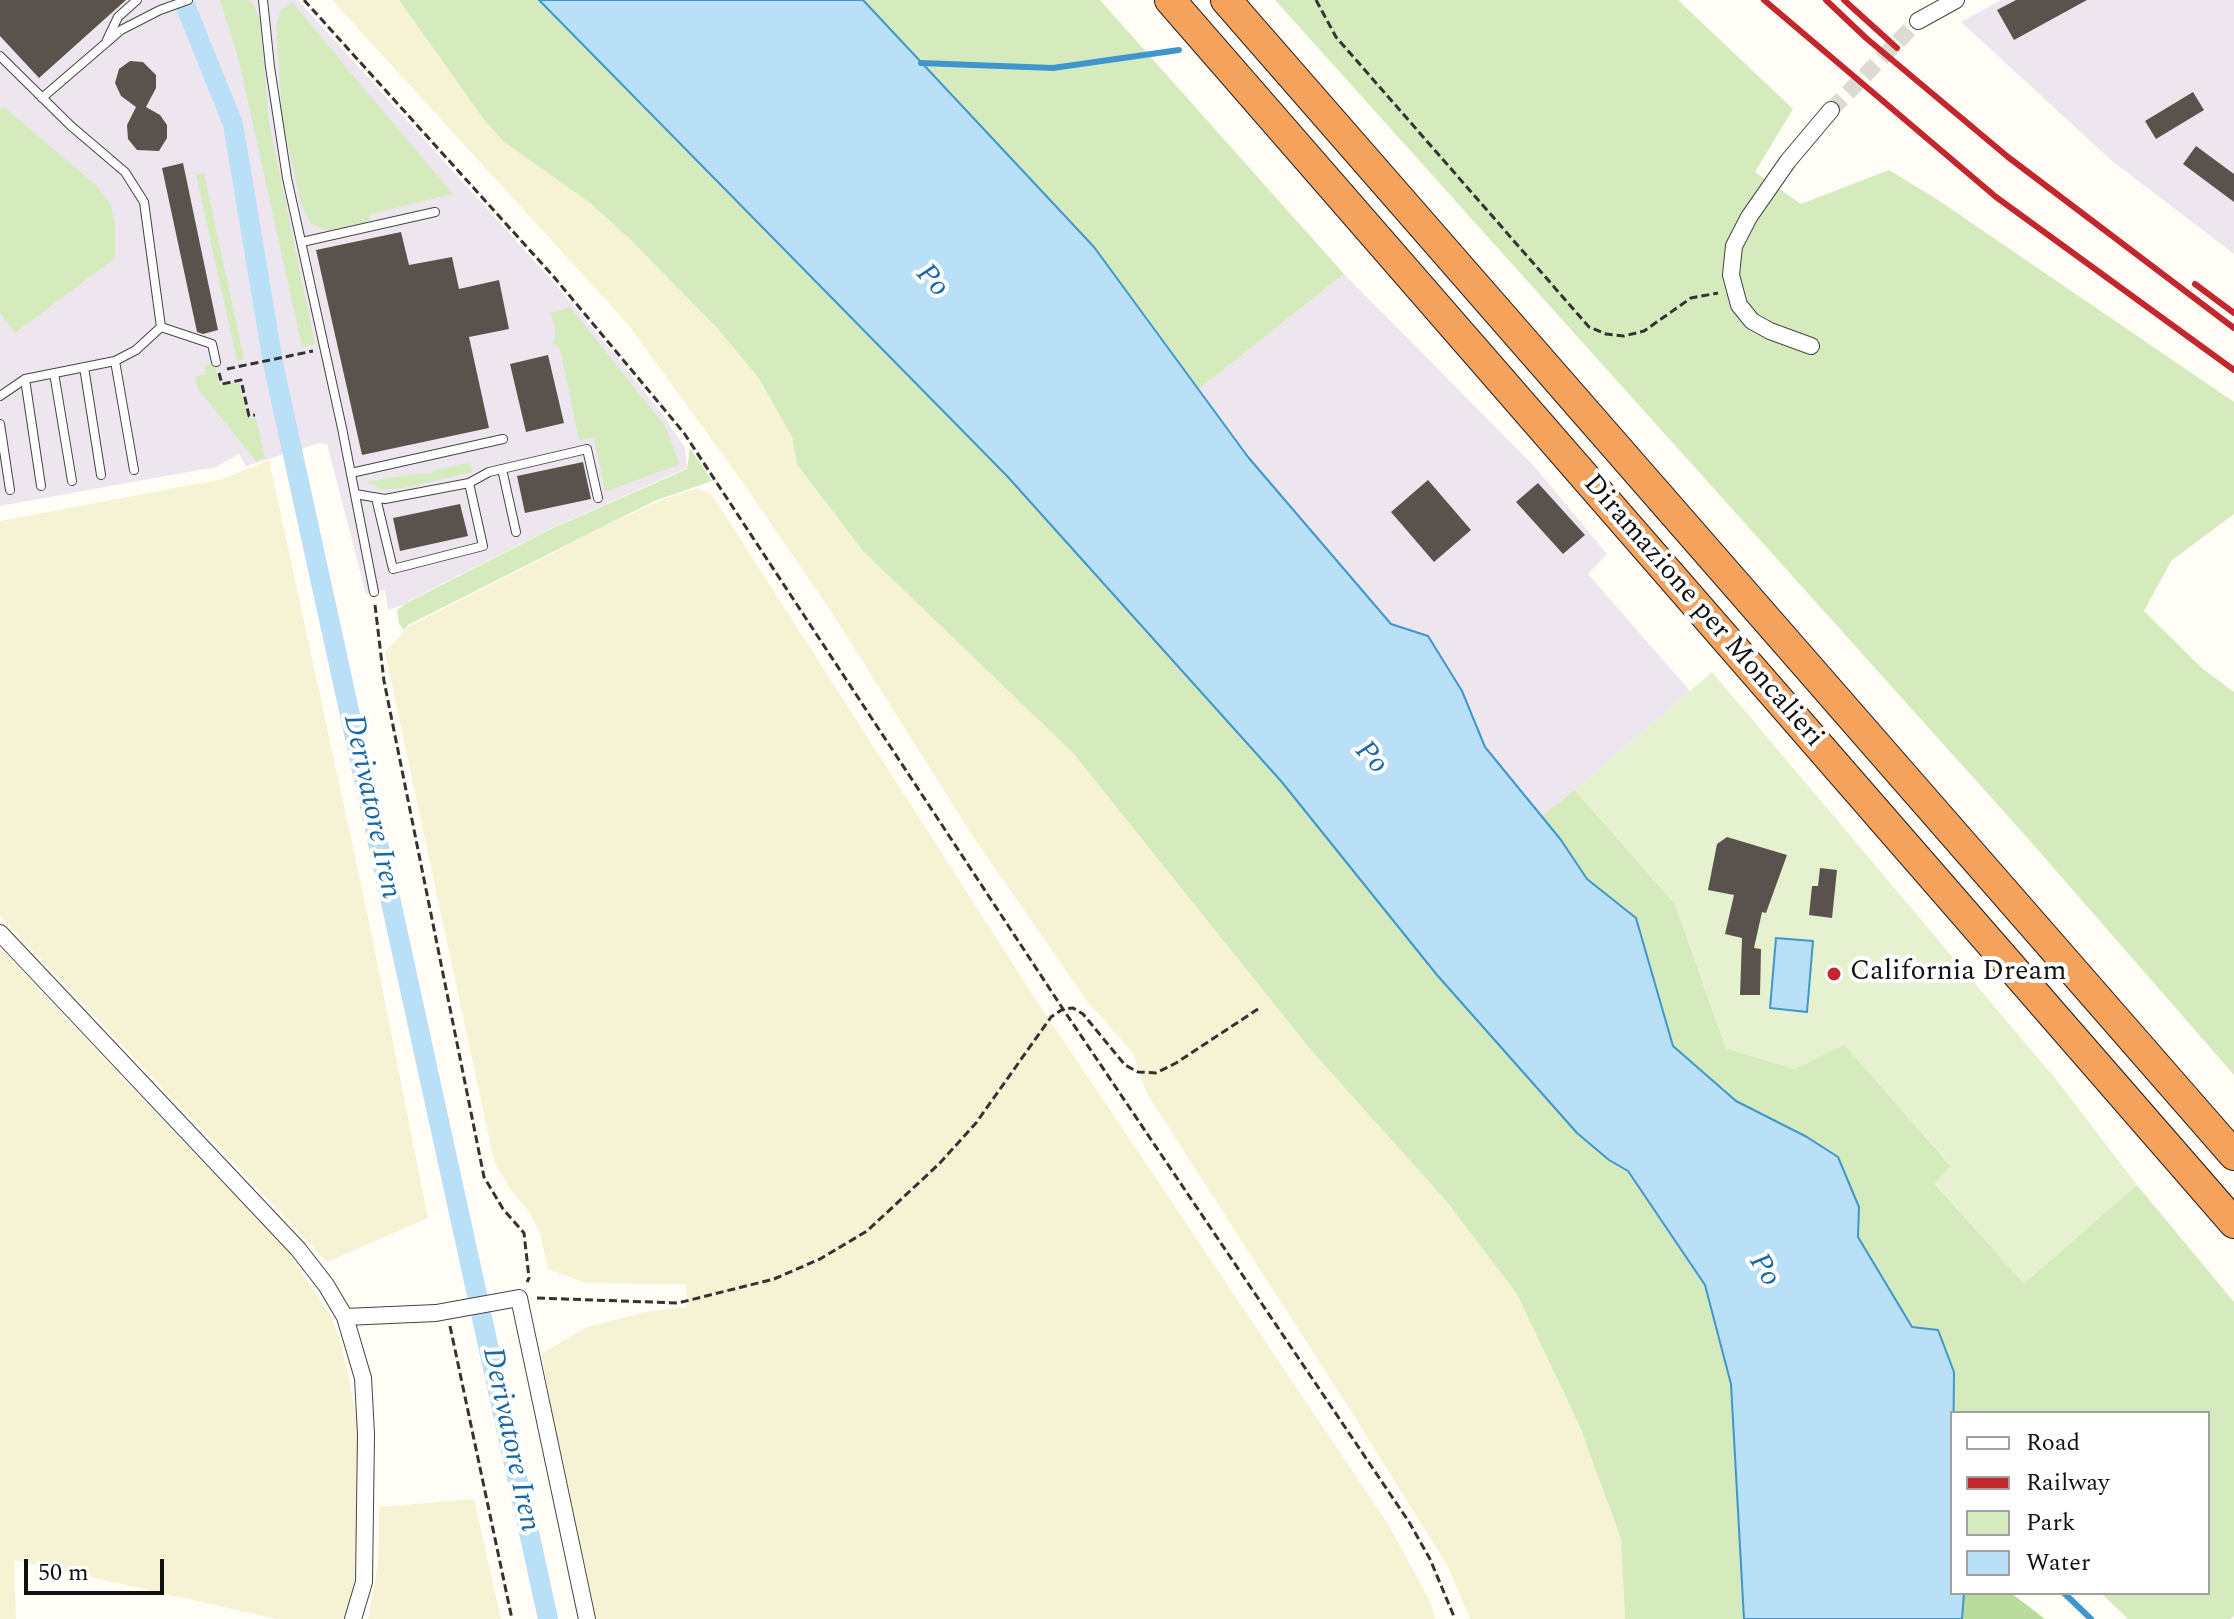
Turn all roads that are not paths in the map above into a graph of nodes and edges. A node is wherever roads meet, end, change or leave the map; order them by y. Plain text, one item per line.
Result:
1 (137, 0) edge
2 (188, 0) edge
3 (263, 0) edge
4 (1170, 0) edge
5 (1226, 0) edge
6 (1956, 0) edge
7 (1918, 21) tunnel mouth
8 (105, 44) junction
9 (0, 56) edge
10 (42, 98) junction
11 (1831, 110) tunnel mouth
12 (435, 212) dead end
13 (302, 242) junction
14 (161, 327) junction
15 (1811, 346) dead end
16 (115, 361) junction
17 (216, 362) road end
18 (84, 367) junction
19 (54, 373) junction
20 (25, 379) junction
21 (0, 396) edge
22 (0, 424) edge
23 (503, 439) dead end
24 (502, 469) junction
25 (134, 470) dead end
26 (351, 473) junction
27 (101, 475) dead end
28 (72, 481) dead end
29 (469, 483) junction
30 (41, 486) dead end
31 (10, 490) dead end
32 (355, 494) junction
33 (376, 498) junction
34 (598, 498) dead end
35 (516, 532) dead end
36 (374, 592) road end
37 (0, 933) edge
38 (2234, 1155) edge
39 (2234, 1223) edge
40 (345, 1317) junction
41 (353, 1619) edge
42 (587, 1619) edge

1 - 8 lane
2 - 8 lane
3 - 13 lane
4 - 39 highway, Diramazione per Moncalieri
5 - 38 highway, Diramazione per Moncalieri
6 - 7 street
8 - 10 lane
9 - 10 lane
10 - 14 lane
11 - 15 street
12 - 13 lane
13 - 26 lane
14 - 16 lane
14 - 17 lane
16 - 18 lane
16 - 25 lane
18 - 19 lane
18 - 27 lane
19 - 20 lane
19 - 28 lane
20 - 21 lane
20 - 30 lane
22 - 31 lane
23 - 26 lane
24 - 29 lane
24 - 34 lane
24 - 35 lane
26 - 32 lane
29 - 33 lane
29 - 33 lane
32 - 33 lane
32 - 36 lane
37 - 40 street
40 - 41 street
40 - 42 street

